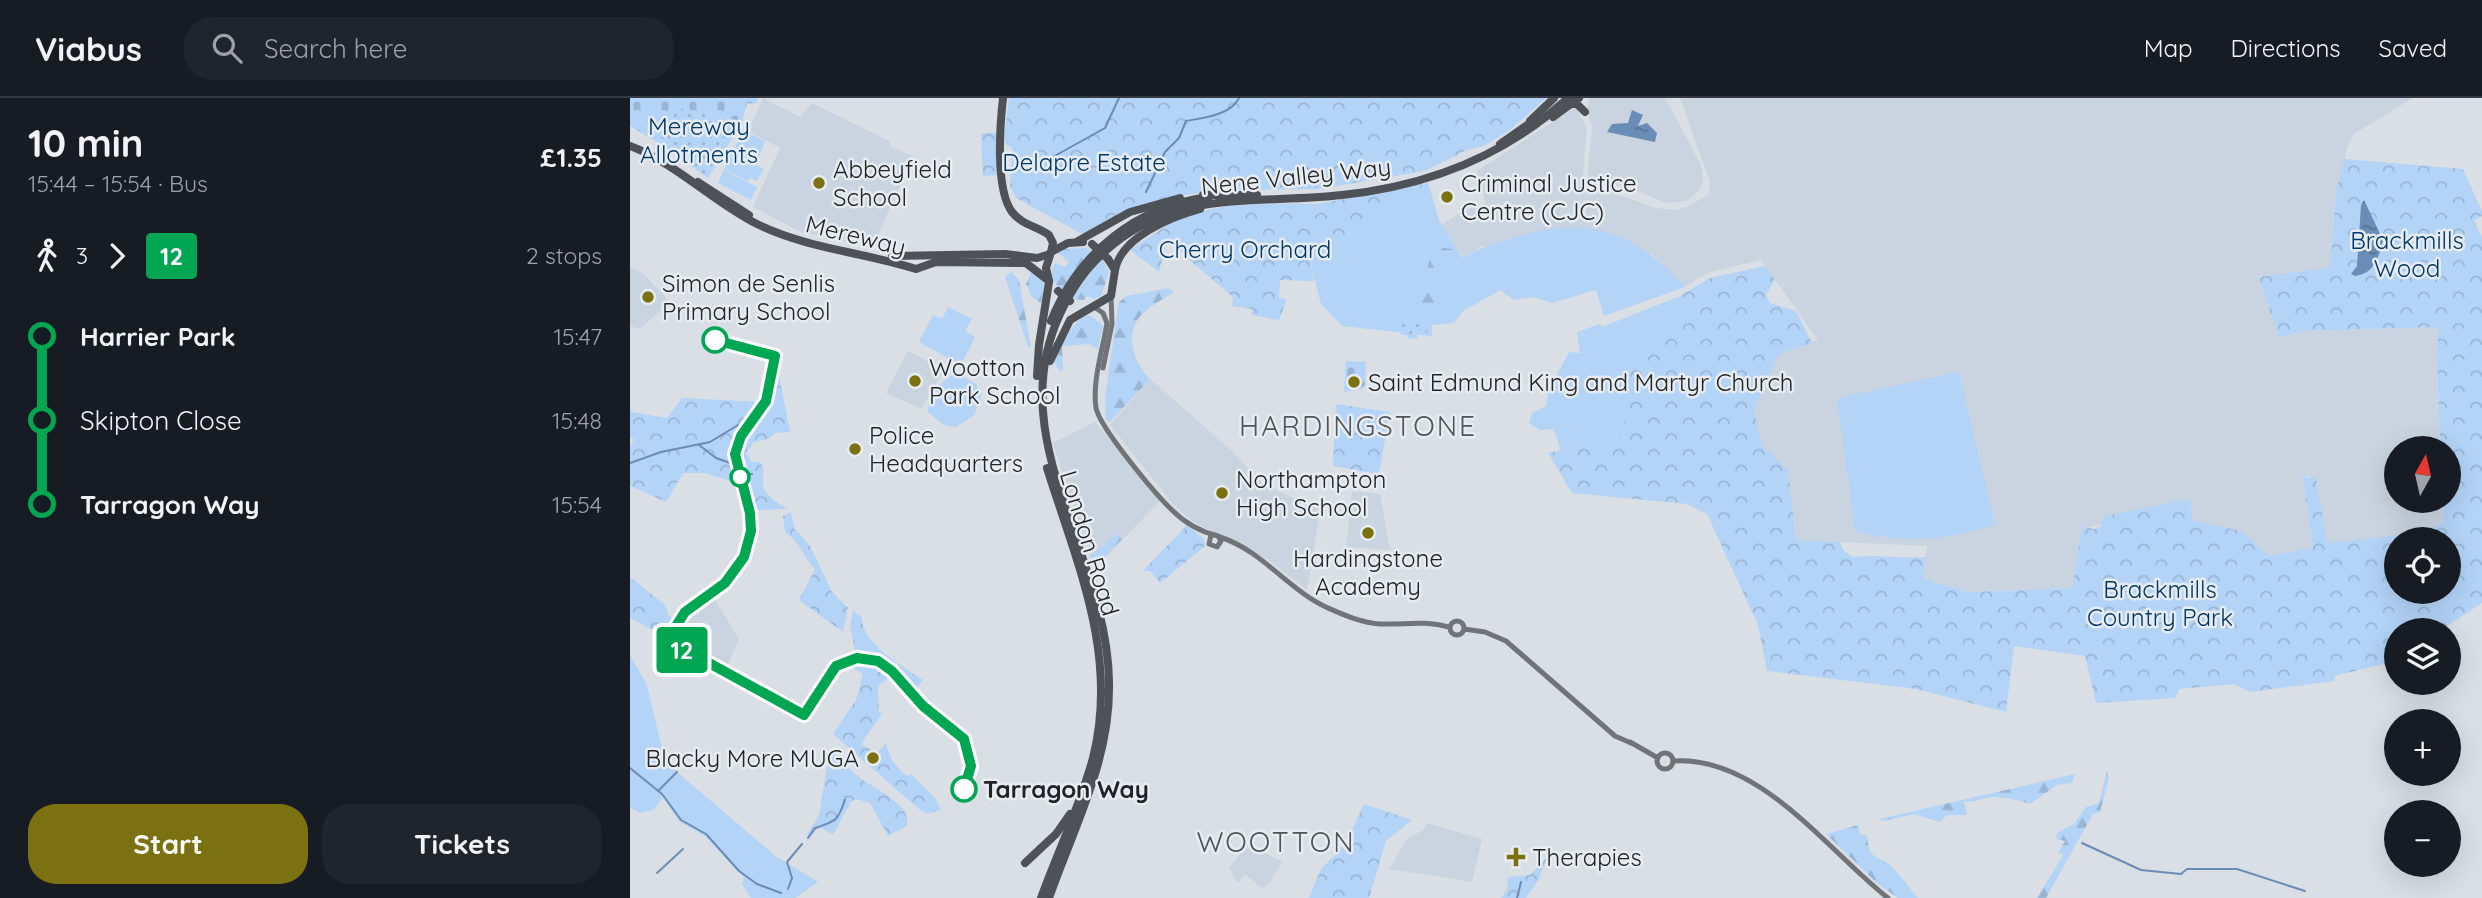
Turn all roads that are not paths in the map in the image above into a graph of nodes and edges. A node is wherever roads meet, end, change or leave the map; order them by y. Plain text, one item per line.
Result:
1 (1003, 98) edge
2 (1554, 98) edge
3 (1561, 98) edge
4 (1579, 98) edge
5 (1587, 98) edge
6 (1569, 101) edge
7 (1524, 131) junction
8 (630, 144) edge
9 (1264, 195) junction
10 (1240, 200) junction
11 (1024, 222) junction
12 (1133, 226) junction
13 (1073, 242) junction
14 (1051, 253) junction
15 (1115, 270) junction
16 (1049, 281) junction
17 (1111, 296) junction
18 (1092, 308) junction
19 (1037, 379) junction
20 (1096, 393) junction
21 (1058, 484) junction
22 (1210, 538) junction
23 (1220, 541) junction
24 (1449, 627) junction
25 (1464, 629) junction
26 (1658, 758) junction
27 (1673, 761) junction
28 (1085, 782) junction
29 (1025, 863) dead end
30 (1041, 898) edge
31 (1050, 898) edge
32 (1888, 898) edge

1 - 11 highway
2 - 7 highway
3 - 7 highway, Nene Valley Way
4 - 6 highway
5 - 6 highway
6 - 7 highway
7 - 9 highway, Nene Valley Way
7 - 10 highway, Nene Valley Way
8 - 14 highway, Mereway
8 - 16 highway, Mereway
9 - 12 highway, Nene Valley Way
9 - 13 highway
10 - 12 highway, Nene Valley Way
10 - 15 highway
11 - 13 highway
11 - 14 highway
12 - 19 highway, London Road
12 - 21 highway, London Road
13 - 14 highway
13 - 15 highway, bridge
14 - 16 highway
15 - 17 highway
16 - 18 highway, bridge
16 - 19 highway
17 - 18 highway
17 - 20 main road
18 - 20 main road
18 - 21 highway
19 - 28 highway, London Road
20 - 22 main road
21 - 31 highway, London Road
22 - 23 main road
22 - 23 main road
23 - 24 main road
24 - 25 main road
24 - 25 main road
25 - 26 main road
26 - 27 main road
26 - 27 main road
27 - 32 main road
28 - 29 highway
28 - 30 highway, London Road

